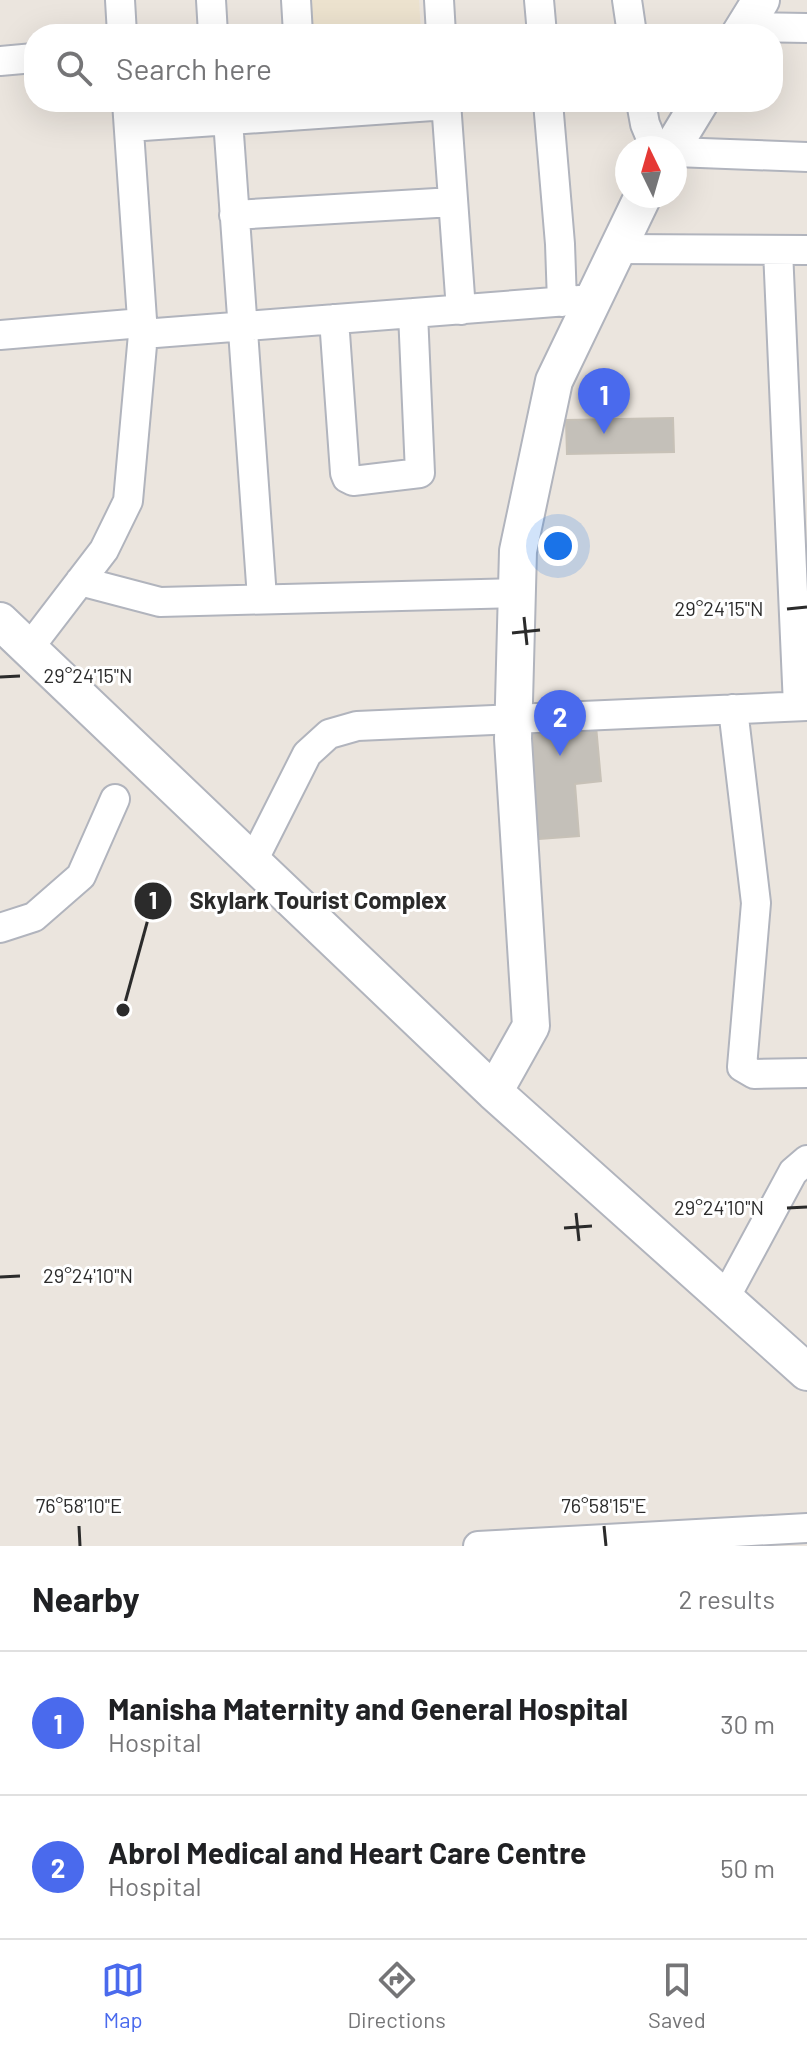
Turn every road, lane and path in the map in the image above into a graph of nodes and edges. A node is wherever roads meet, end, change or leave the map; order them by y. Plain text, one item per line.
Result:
1 (120, 0) edge
2 (211, 0) edge
3 (296, 0) edge
4 (439, 0) edge
5 (539, 0) edge
6 (627, 0) edge
7 (748, 20) edge
8 (121, 24) edge
9 (212, 24) edge
10 (297, 24) edge
11 (440, 24) edge
12 (541, 24) edge
13 (631, 24) edge
14 (778, 24) edge
15 (783, 25) edge
16 (807, 28) edge
17 (24, 59) edge
18 (0, 61) edge
19 (257, 112) edge
20 (447, 112) edge
21 (549, 112) edge
22 (643, 112) edge
23 (695, 112) edge
24 (128, 115) edge
25 (222, 115) edge
26 (650, 136) edge
27 (682, 136) edge
28 (687, 151) edge
29 (807, 157) edge
30 (453, 202) junction
31 (637, 208) edge
32 (234, 215) junction
33 (617, 249) junction
34 (778, 250) junction
35 (807, 250) edge
36 (577, 301) junction
37 (461, 310) junction
38 (413, 313) junction
39 (334, 319) junction
40 (241, 326) junction
41 (142, 328) junction
42 (0, 335) edge
43 (798, 475) edge
44 (80, 581) junction
45 (517, 593) junction
46 (262, 598) junction
47 (0, 621) edge
48 (29, 648) junction
49 (803, 706) edge
50 (733, 709) junction
51 (513, 720) junction
52 (115, 799) dead end
53 (253, 861) junction
54 (0, 928) edge
55 (807, 1073) edge
56 (494, 1092) junction
57 (807, 1160) edge
58 (725, 1298) junction
59 (807, 1372) edge
60 (807, 1528) edge
61 (478, 1546) edge

1 - 8 street
2 - 9 street
3 - 10 street
4 - 11 street
5 - 12 street
6 - 13 street
7 - 14 street
15 - 16 street
17 - 18 street
19 - 25 street
20 - 30 street
21 - 36 street
22 - 26 street
23 - 27 street
24 - 25 street
24 - 41 street
25 - 32 street
28 - 29 street
30 - 32 street
30 - 37 street
31 - 33 street
32 - 40 street
33 - 34 street
33 - 36 street
34 - 35 street
34 - 43 street
36 - 37 street
36 - 45 street
37 - 38 street
38 - 39 street
38 - 39 street
39 - 40 street
40 - 41 street
40 - 46 street
41 - 42 street
41 - 44 street
43 - 49 street
44 - 46 street
44 - 48 street
45 - 46 street
45 - 51 street
47 - 48 street
48 - 53 street
49 - 50 street
50 - 51 street
50 - 55 street
51 - 53 street
51 - 56 street
52 - 54 street
53 - 56 street
56 - 58 street
57 - 58 street
58 - 59 street
60 - 61 street

